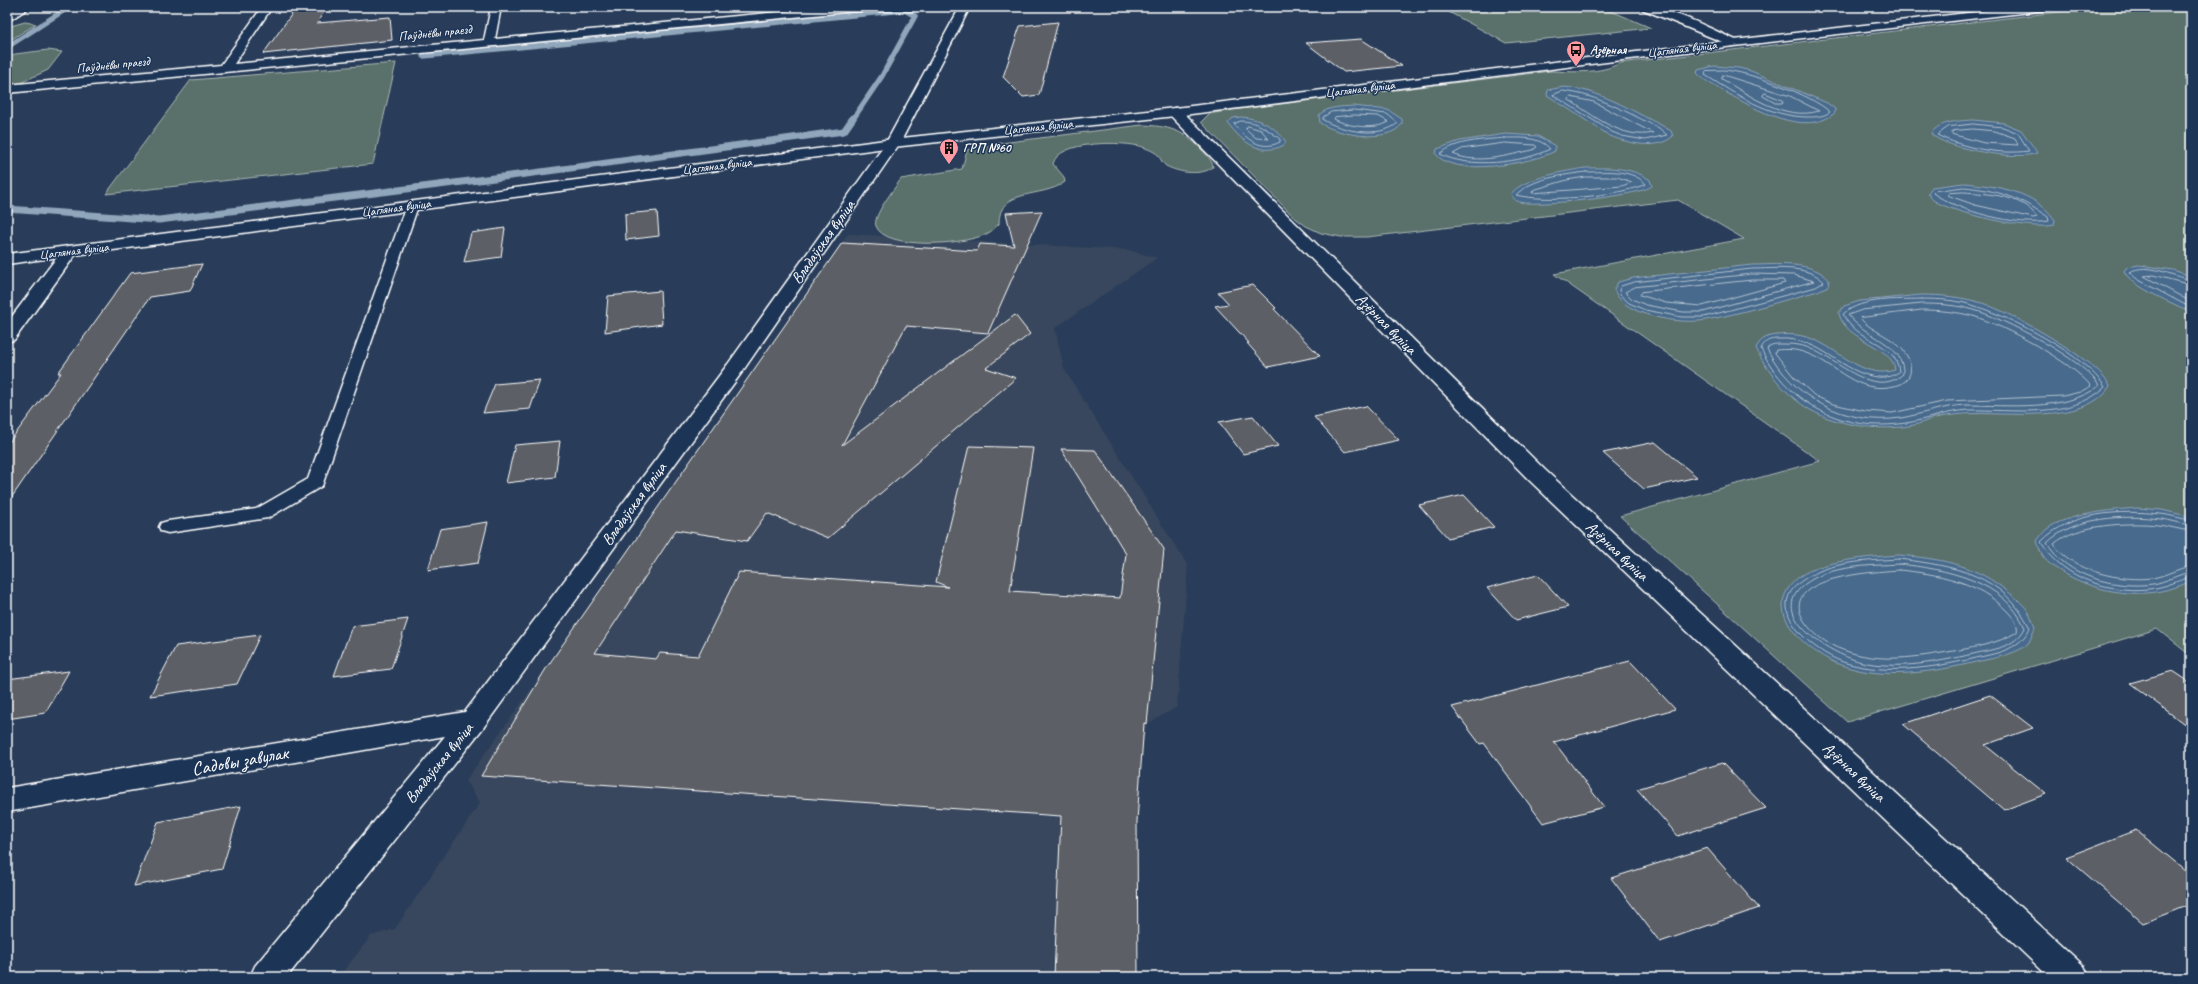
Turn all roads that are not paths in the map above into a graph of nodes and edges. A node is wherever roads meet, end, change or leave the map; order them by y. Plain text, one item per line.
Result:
1 (25, 7) edge
2 (267, 7) edge
3 (496, 7) edge
4 (866, 7) edge
5 (965, 7) edge
6 (1642, 7) edge
7 (2047, 7) edge
8 (7, 18) edge
9 (489, 42) junction
10 (1734, 43) junction
11 (225, 68) junction
12 (7, 89) edge
13 (1175, 112) junction
14 (893, 143) junction
15 (412, 206) junction
16 (70, 251) junction
17 (7, 259) edge
18 (7, 336) edge
19 (168, 527) dead end
20 (473, 722) junction
21 (7, 800) edge
22 (267, 977) edge
23 (2072, 977) edge

1 - 8 street
2 - 11 street
3 - 9 street
4 - 9 street, Паўднёвы праезд
5 - 14 street, Владаўская вуліца
6 - 10 street
7 - 10 street, Цагляная вуліца
9 - 11 street, Паўднёвы праезд
10 - 13 street, Цагляная вуліца
11 - 12 street, Паўднёвы праезд
13 - 14 street, Цагляная вуліца
13 - 23 street, Азёрная вуліца
14 - 15 street, Цагляная вуліца
14 - 20 street, Владаўская вуліца
15 - 16 street, Цагляная вуліца
15 - 19 lane
16 - 17 street, Цагляная вуліца
16 - 18 street
20 - 21 street, Садовы завулак
20 - 22 street, Владаўская вуліца

